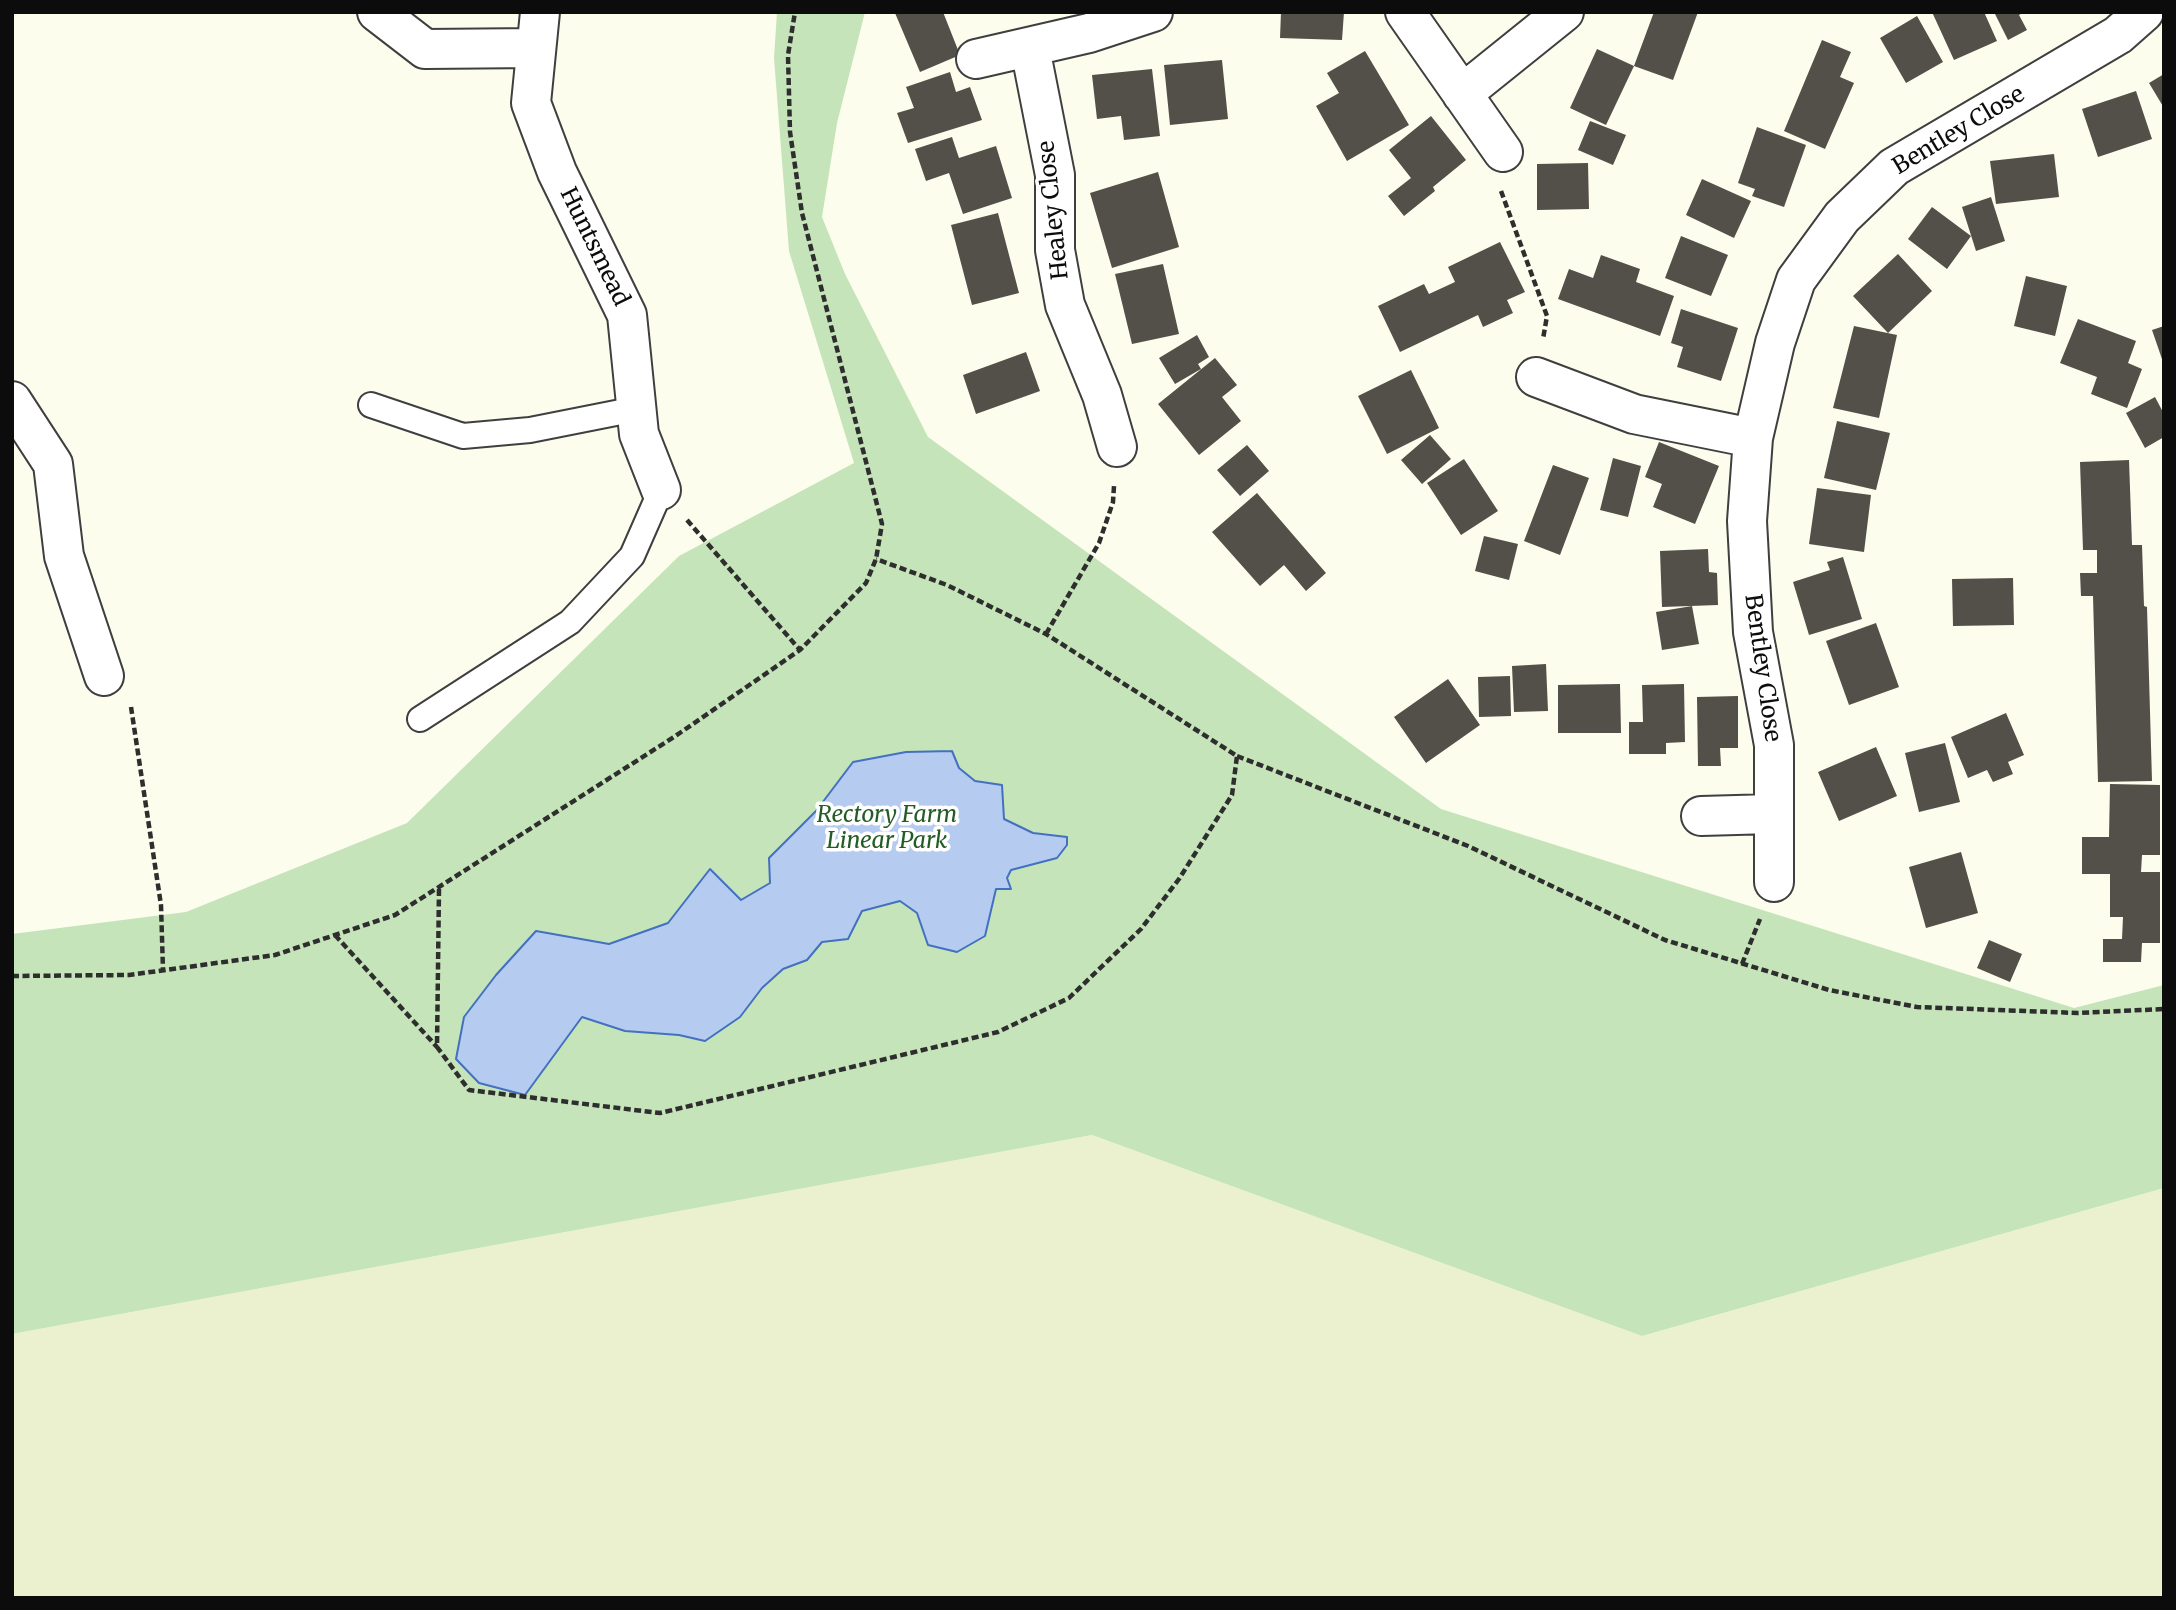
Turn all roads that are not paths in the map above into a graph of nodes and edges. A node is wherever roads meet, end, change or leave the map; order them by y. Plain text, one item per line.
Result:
1 (377, 12) edge
2 (1153, 12) edge
3 (1405, 12) edge
4 (1564, 12) edge
5 (2144, 12) edge
6 (1086, 23) edge
7 (538, 30) edge
8 (1030, 48) junction
9 (976, 59) dead end
10 (1462, 94) junction
11 (1503, 152) road end
12 (1536, 377) road end
13 (12, 401) edge
14 (371, 405) dead end
15 (636, 409) junction
16 (1753, 438) junction
17 (1117, 447) road end
18 (661, 490) joint
19 (104, 676) road end
20 (419, 719) dead end
21 (1772, 814) junction
22 (1701, 816) dead end
23 (1774, 882) dead end

1 - 7 street, Huntsmead
2 - 6 street
3 - 10 street
4 - 10 street
5 - 16 street, Bentley Close
6 - 8 street
7 - 15 street, Huntsmead
8 - 9 street
8 - 17 street, Healey Close
10 - 11 street
12 - 16 street
13 - 19 street
14 - 15 lane
15 - 18 street, Huntsmead
16 - 21 street, Bentley Close
18 - 20 lane
21 - 22 street
21 - 23 street, Bentley Close

